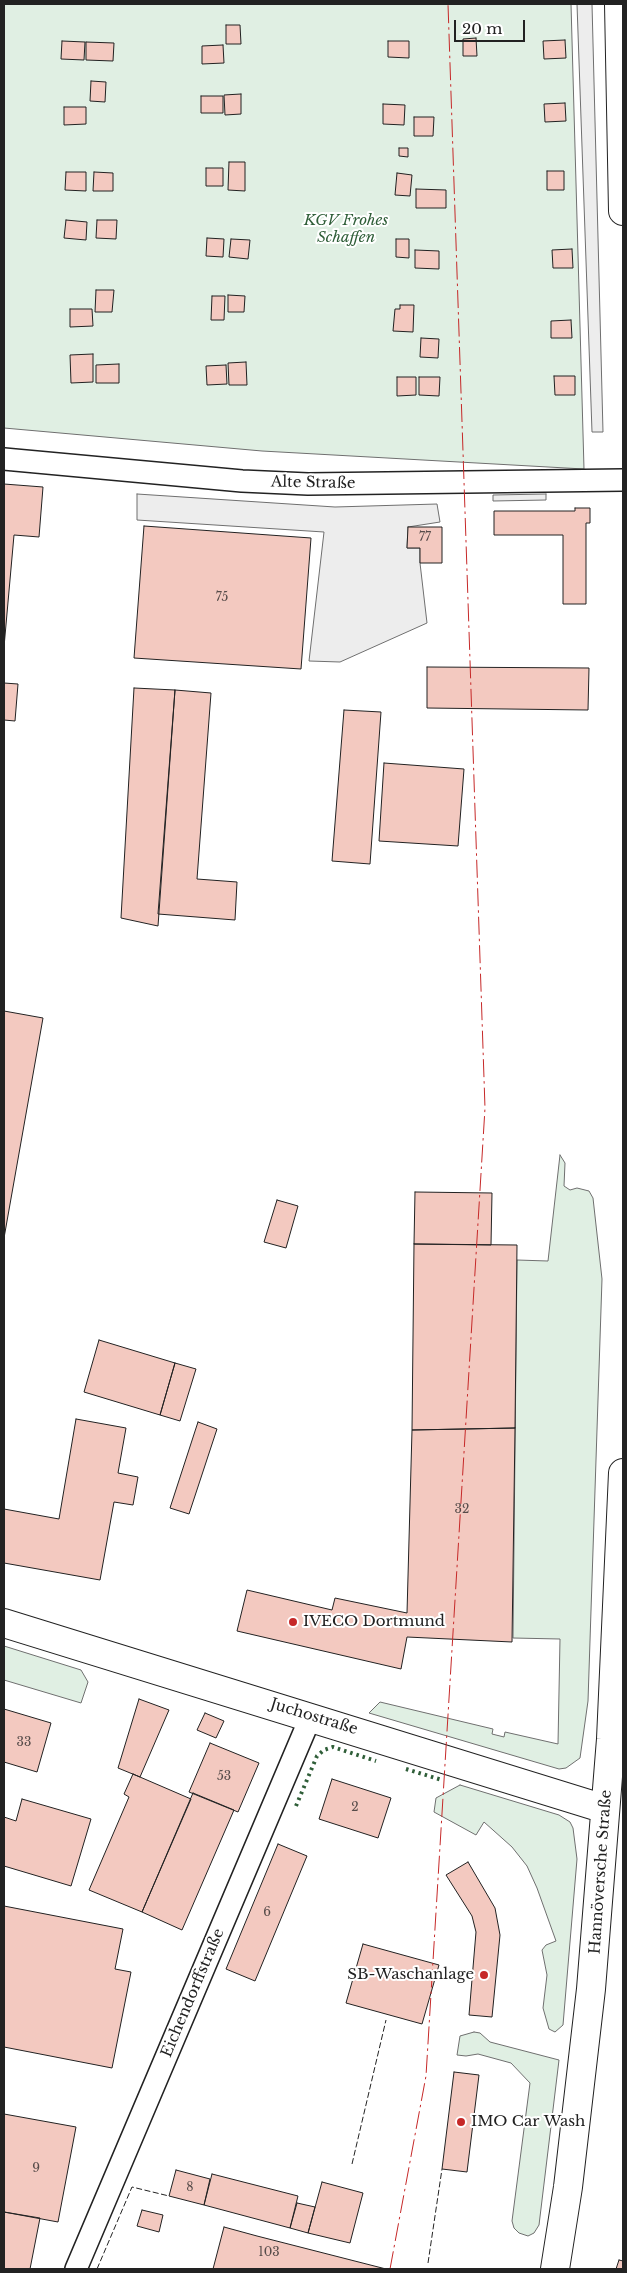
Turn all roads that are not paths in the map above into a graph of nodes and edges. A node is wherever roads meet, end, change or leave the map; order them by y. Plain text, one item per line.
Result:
1 (619, 4) edge
2 (623, 211) edge
3 (4, 459) edge
4 (623, 480) edge
5 (623, 1473) edge
6 (4, 1623) edge
7 (311, 1716) junction
8 (614, 1811) edge
9 (76, 2269) edge
10 (555, 2269) edge

1 - 2 main road
3 - 4 street, Alte Straße
5 - 8 main road, Hannöversche Straße
6 - 7 main road, Juchostraße
7 - 8 main road, Juchostraße
7 - 9 street, Eichendorffstraße
8 - 10 main road, Hannöversche Straße

